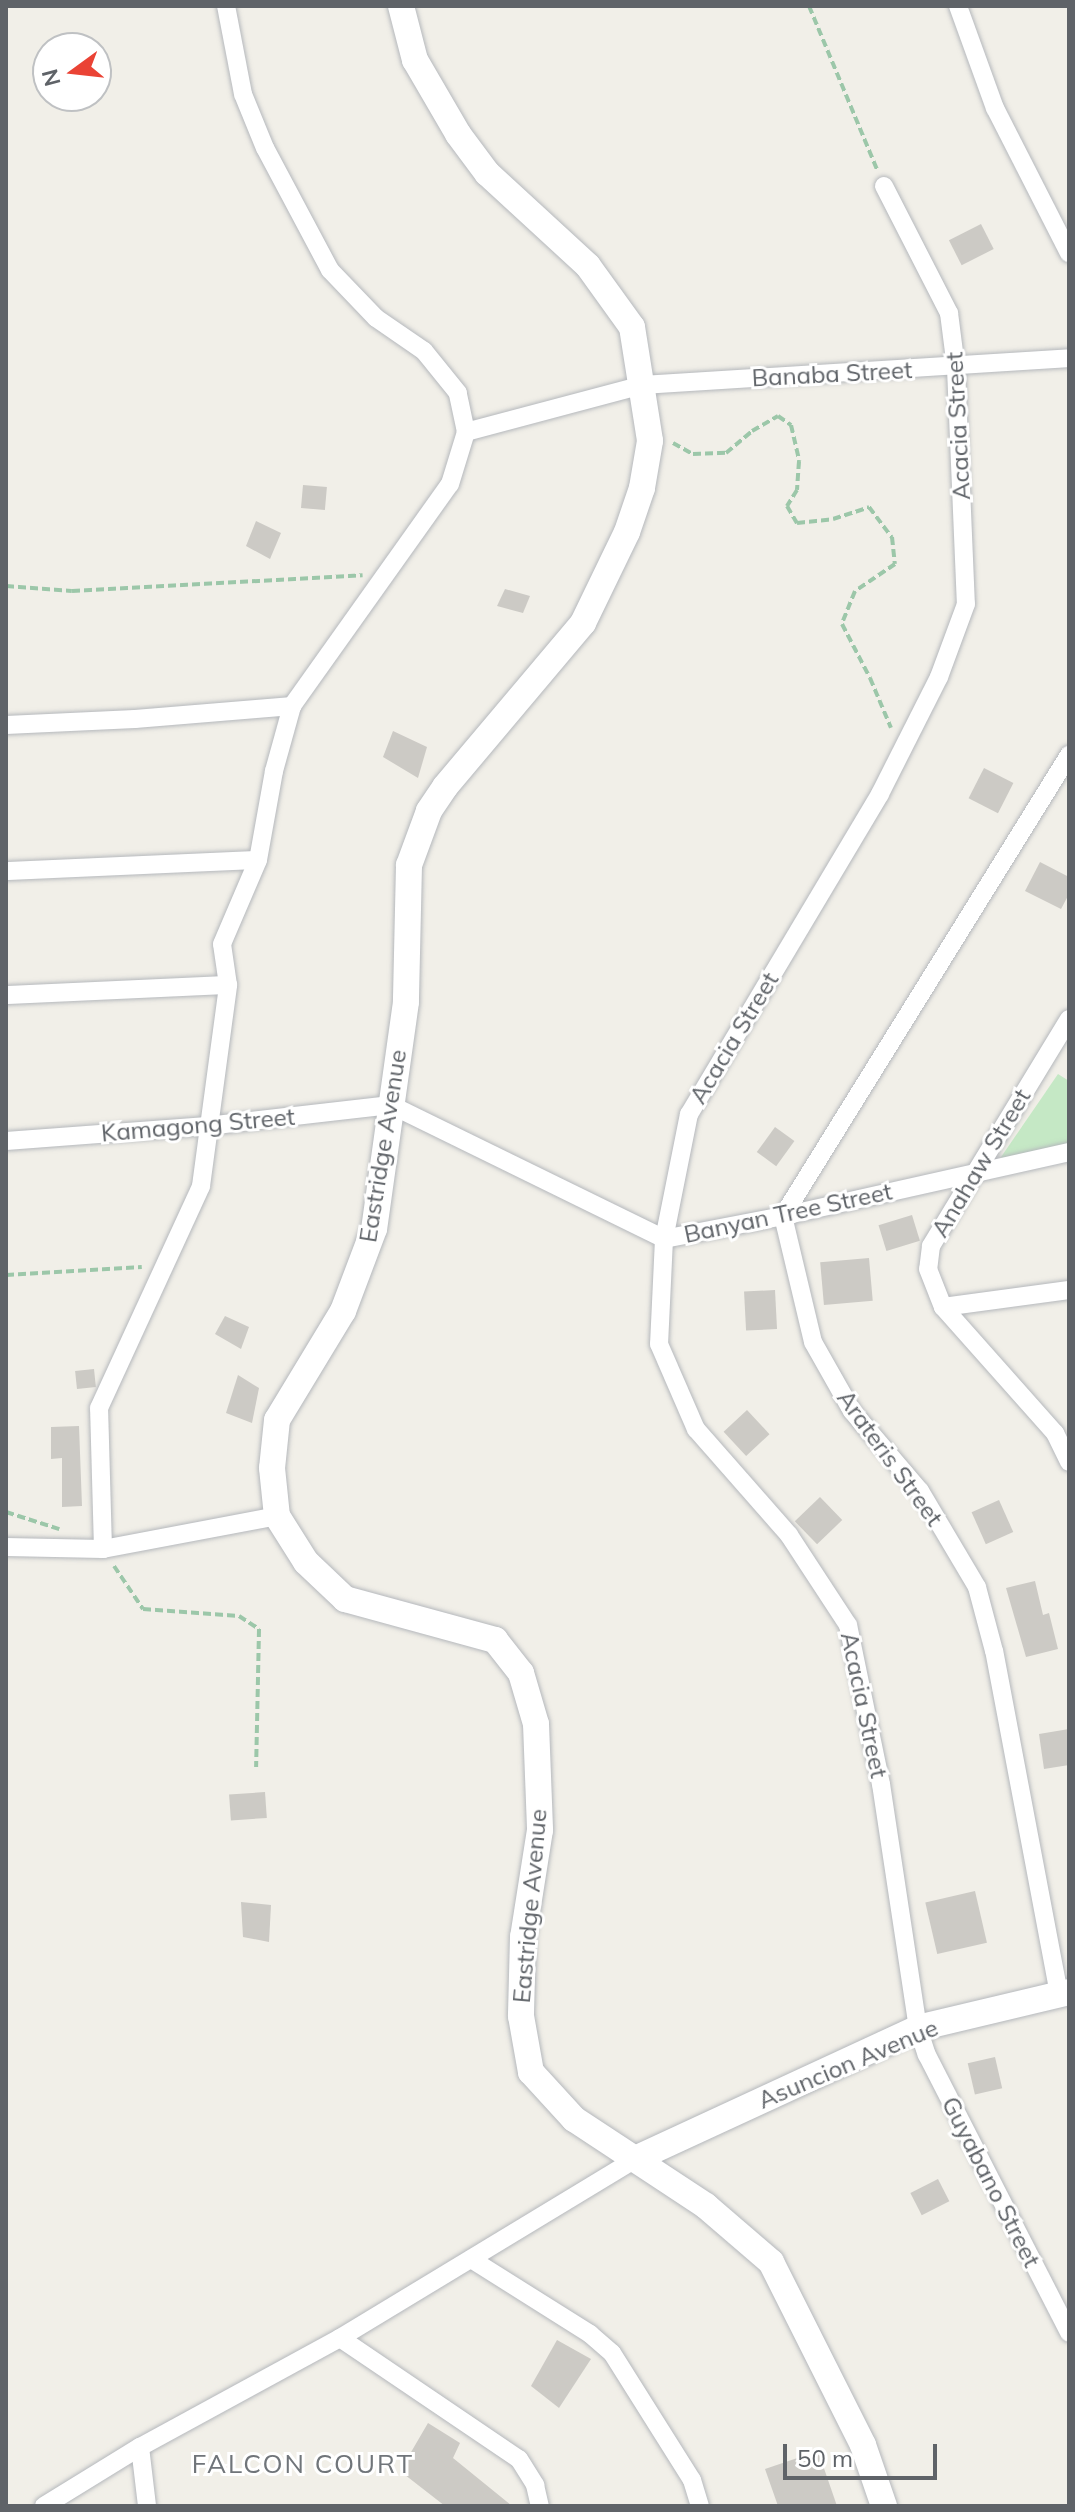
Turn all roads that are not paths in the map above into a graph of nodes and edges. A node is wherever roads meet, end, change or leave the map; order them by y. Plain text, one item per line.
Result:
1 (226, 6) edge
2 (401, 6) edge
3 (958, 6) edge
4 (884, 186) road end
5 (1069, 253) edge
6 (1069, 358) edge
7 (956, 368) junction
8 (643, 385) junction
9 (466, 432) junction
10 (292, 706) junction
11 (6, 725) edge
12 (1069, 755) edge
13 (258, 860) junction
14 (6, 871) edge
15 (228, 985) junction
16 (6, 995) edge
17 (1069, 1019) edge
18 (391, 1105) junction
19 (207, 1126) junction
20 (6, 1141) edge
21 (1069, 1152) edge
22 (974, 1172) junction
23 (783, 1216) junction
24 (664, 1239) junction
25 (1069, 1290) edge
26 (943, 1307) junction
27 (1062, 1432) edge
28 (1069, 1462) edge
29 (277, 1516) junction
30 (6, 1547) edge
31 (103, 1549) junction
32 (1064, 1993) edge
33 (918, 2028) junction
34 (635, 2159) junction
35 (471, 2259) junction
36 (1069, 2333) edge
37 (340, 2338) junction
38 (140, 2447) junction
39 (44, 2506) edge
40 (147, 2506) edge
41 (540, 2506) edge
42 (700, 2506) edge
43 (884, 2506) edge

1 - 9 street
2 - 8 street, Eastridge Avenue
3 - 5 street
4 - 7 street, Acacia Street
6 - 7 street, Banaba Street
7 - 8 street, Banaba Street
7 - 24 street, Acacia Street
8 - 9 street, Banaba Street
8 - 18 street, Eastridge Avenue
9 - 10 street
10 - 11 street
10 - 13 street
12 - 23 street
13 - 14 street
13 - 15 street
15 - 16 street
15 - 19 street
17 - 22 street, Anahaw Street
18 - 19 street, Kamagong Street
18 - 24 street, Banyan Tree Street
18 - 29 street, Eastridge Avenue
19 - 20 street, Kamagong Street
19 - 31 street
21 - 22 street, Banyan Tree Street
22 - 23 street, Banyan Tree Street
22 - 26 street, Anahaw Street
23 - 24 street, Banyan Tree Street
23 - 32 street, Arateris Street
24 - 33 street, Acacia Street
25 - 26 street
26 - 27 street, Anahaw Street
27 - 28 street, Anahaw Street
29 - 31 street
29 - 34 street, Eastridge Avenue
30 - 31 street
32 - 33 street, Asuncion Avenue
33 - 34 street, Asuncion Avenue
33 - 36 street, Guyabano Street
34 - 35 street
34 - 43 street, Eastridge Avenue
35 - 37 street
35 - 42 street
37 - 38 street
37 - 41 street
38 - 39 street
38 - 40 street

